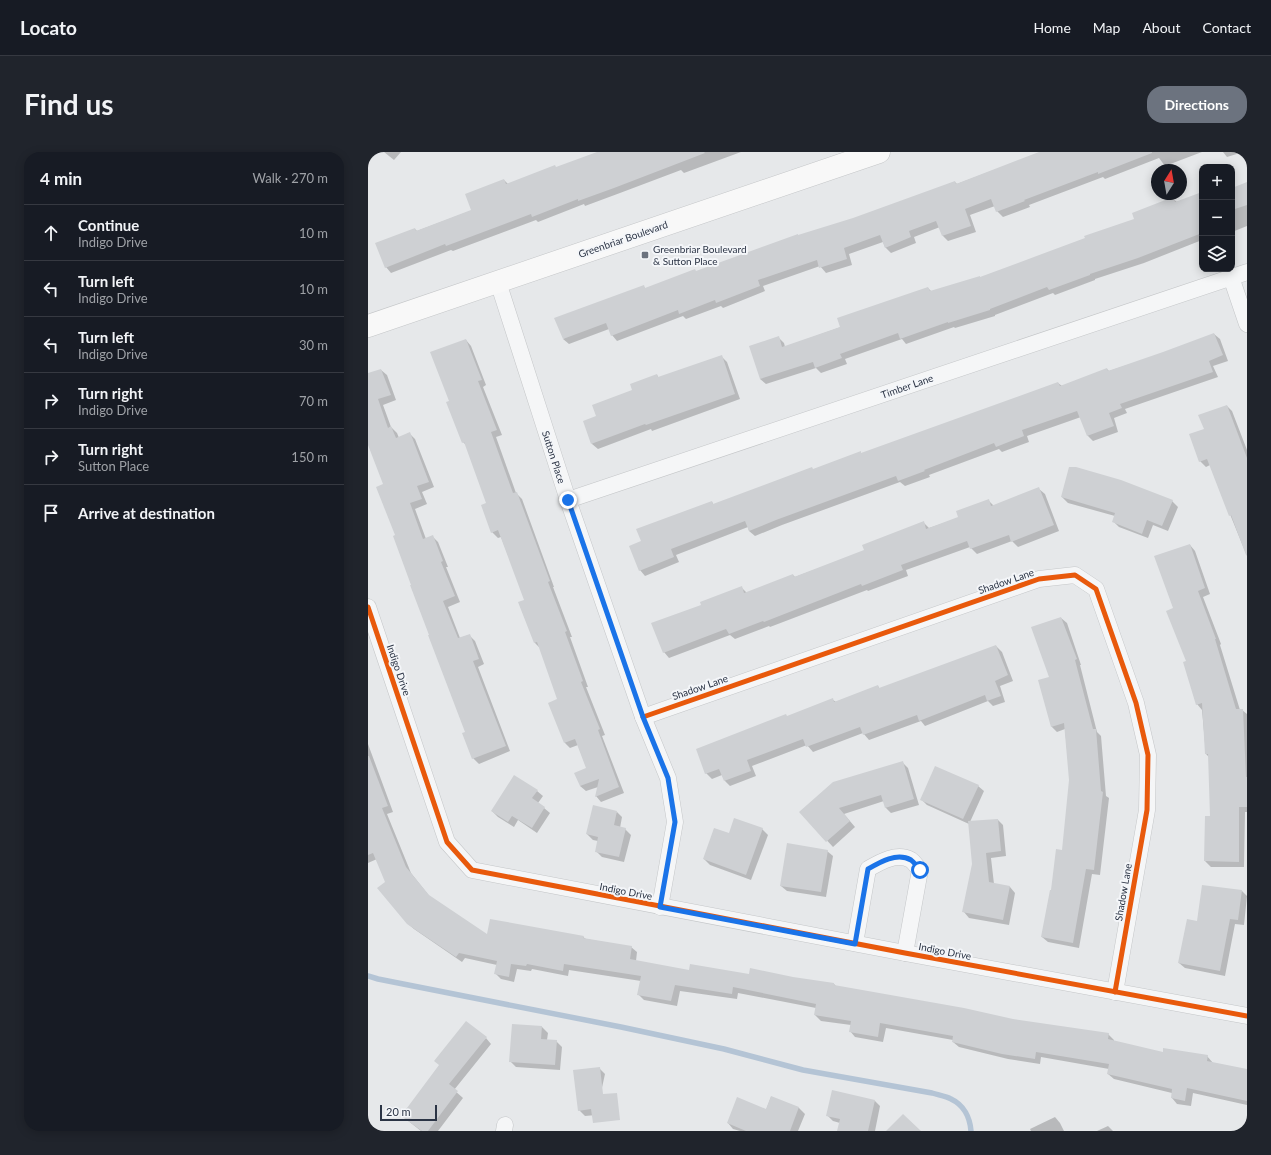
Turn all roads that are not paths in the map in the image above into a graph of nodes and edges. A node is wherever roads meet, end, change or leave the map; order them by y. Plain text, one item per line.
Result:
1 (879, 152) edge
2 (1247, 272) edge
3 (1231, 277) junction
4 (498, 282) junction
5 (1247, 324) edge
6 (368, 326) edge
7 (568, 500) junction
8 (368, 607) edge
9 (643, 717) junction
10 (660, 907) junction
11 (855, 944) junction
12 (905, 953) junction
13 (1115, 992) junction
14 (1247, 1016) edge

1 - 4 street, Greenbriar Boulevard
2 - 3 street, Timber Lane
3 - 5 street
3 - 7 street, Timber Lane
4 - 6 street, Greenbriar Boulevard
4 - 7 street, Sutton Place
7 - 9 street, Sutton Place
8 - 10 street, Indigo Drive
9 - 10 street, Sutton Place
9 - 13 street, Shadow Lane
10 - 11 street, Indigo Drive
11 - 12 street, Indigo Drive
11 - 12 street, Indigo Drive
12 - 13 street, Indigo Drive
13 - 14 street, Indigo Drive

